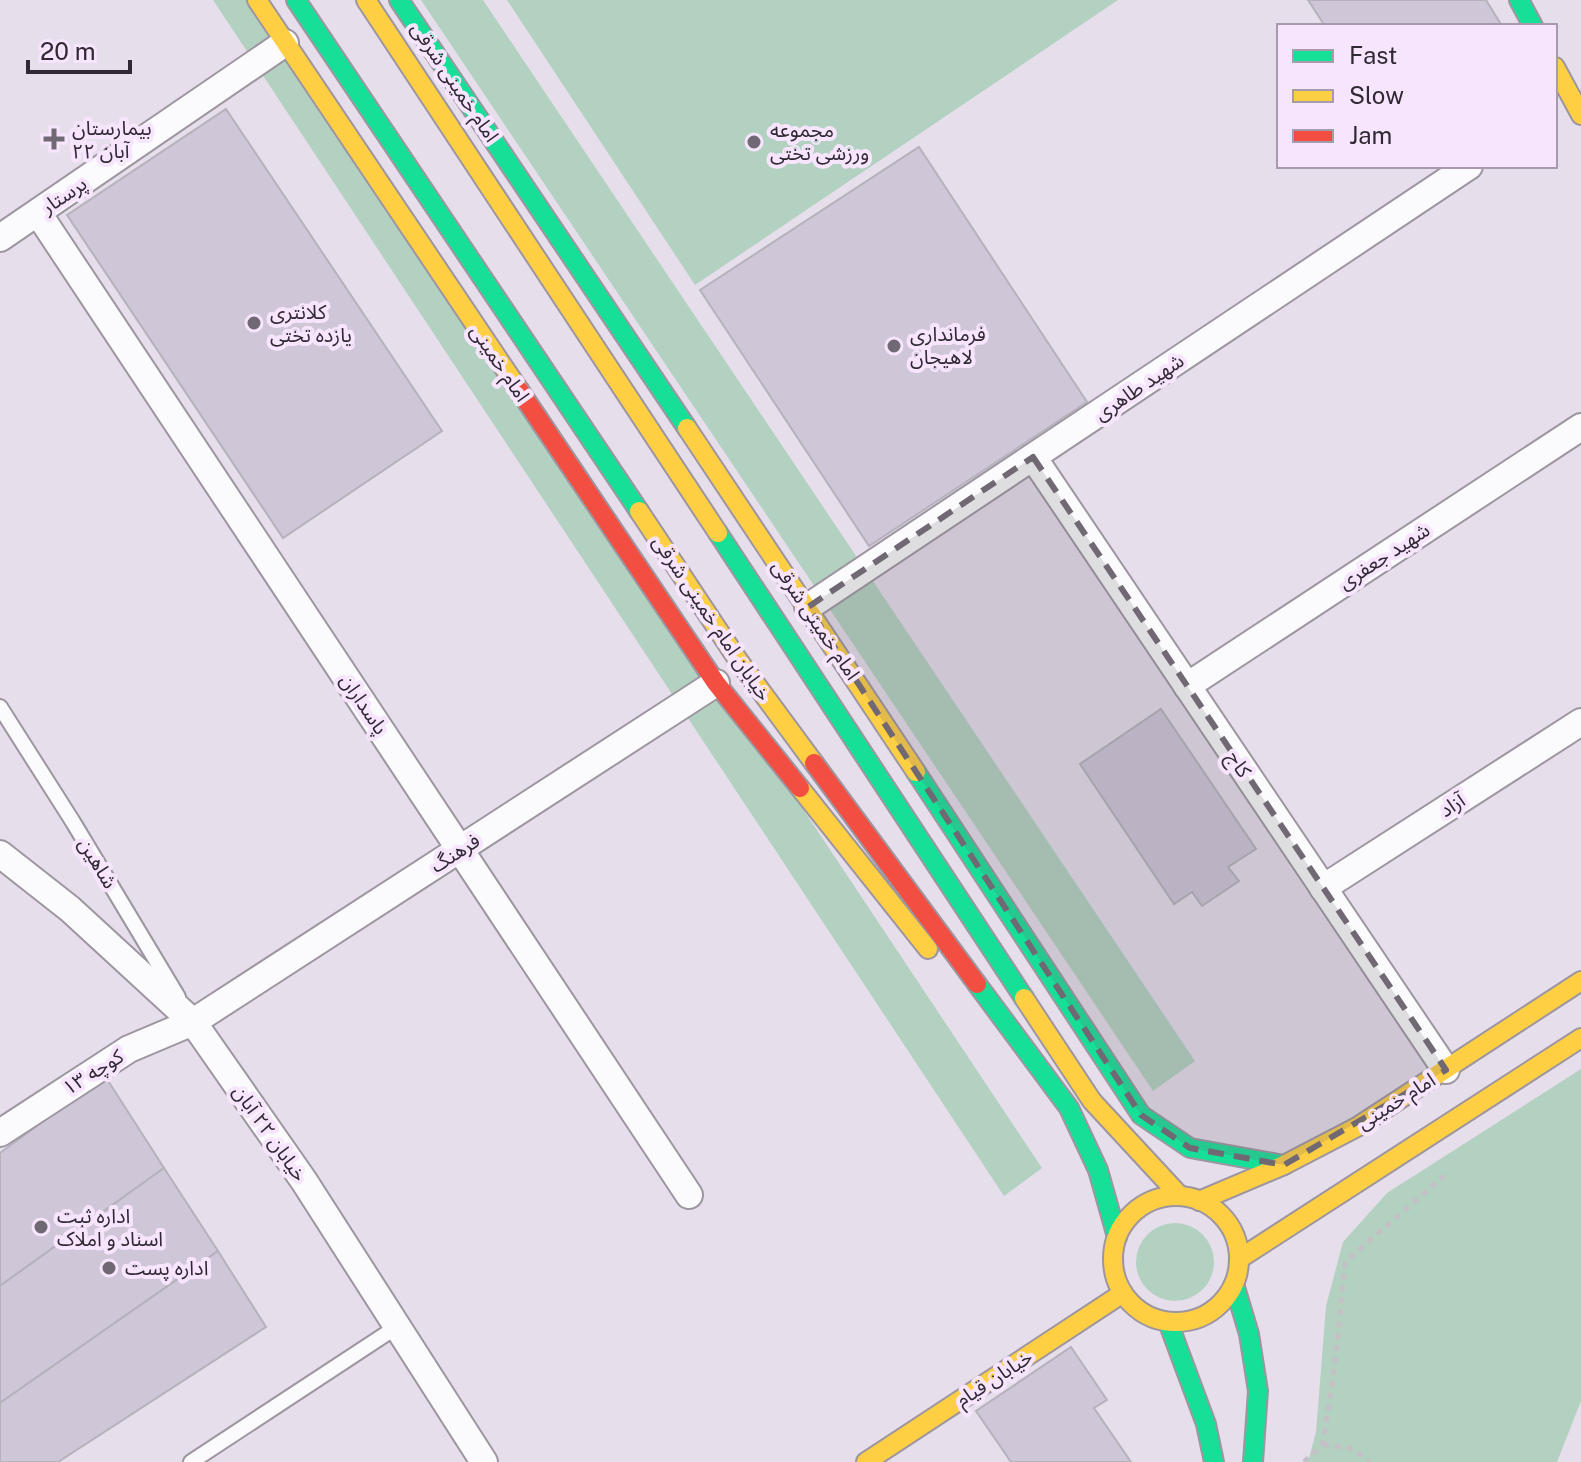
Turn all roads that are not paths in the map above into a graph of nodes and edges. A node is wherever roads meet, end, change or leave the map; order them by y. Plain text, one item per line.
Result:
1 (257, 0) edge
2 (296, 0) edge
3 (366, 0) edge
4 (399, 0) edge
5 (1519, 0) edge
6 (1532, 24) edge
7 (285, 43) junction
8 (1557, 73) edge
9 (1569, 107) edge
10 (1466, 168) edge
11 (38, 213) junction
12 (0, 238) edge
13 (1581, 427) edge
14 (1033, 457) junction
15 (808, 607) junction
16 (716, 683) junction
17 (1187, 686) junction
18 (0, 707) edge
19 (1581, 722) edge
20 (460, 850) junction
21 (0, 854) edge
22 (1323, 888) junction
23 (1581, 981) edge
24 (193, 1022) junction
25 (1581, 1038) edge
26 (1446, 1070) junction
27 (0, 1133) edge
28 (1284, 1165) junction
29 (1098, 1170) junction
30 (689, 1195) dead end
31 (1180, 1196) junction
32 (1199, 1201) junction
33 (1117, 1237) junction
34 (1239, 1259) junction
35 (1234, 1284) junction
36 (1123, 1293) junction
37 (1168, 1322) junction
38 (398, 1326) junction
39 (191, 1462) edge
40 (484, 1462) edge
41 (866, 1462) edge
42 (1214, 1462) edge
43 (1253, 1462) edge

1 - 7 main road
2 - 29 main road, خیابان امام خمینی شرقی
3 - 31 main road
4 - 15 main road, امام خمینی شرقی
5 - 6 main road
7 - 11 street, پرستار
7 - 16 main road, امام خمینی
8 - 9 main road
10 - 14 street, شهید طاهری
11 - 12 street, پرستار
11 - 20 street, پاسداران
13 - 17 street, شهید جعفری
14 - 15 street, شهید طاهری
14 - 17 street, کاج
15 - 28 main road, امام خمینی شرقی
16 - 20 street, فرهنگ
16 - 29 main road
17 - 22 street, کاج
18 - 24 lane, شاهین
19 - 22 street, آزاد
20 - 24 street, فرهنگ
20 - 30 street, پاسداران
21 - 24 street, خیابان ۲۲ آبان
22 - 26 street, کاج
23 - 26 main road, امام خمینی
24 - 27 street, کوچه ۱۳
24 - 38 street, خیابان ۲۲ آبان
25 - 34 main road
26 - 28 main road, امام خمینی
28 - 32 main road, امام خمینی
29 - 33 main road, خیابان امام خمینی شرقی
31 - 32 main road
31 - 33 main road
32 - 34 main road
33 - 36 main road
34 - 35 main road
35 - 37 main road
35 - 43 main road
36 - 37 main road
36 - 41 main road, خیابان قیام
37 - 42 main road
38 - 39 lane
38 - 40 street, خیابان ۲۲ آبان

